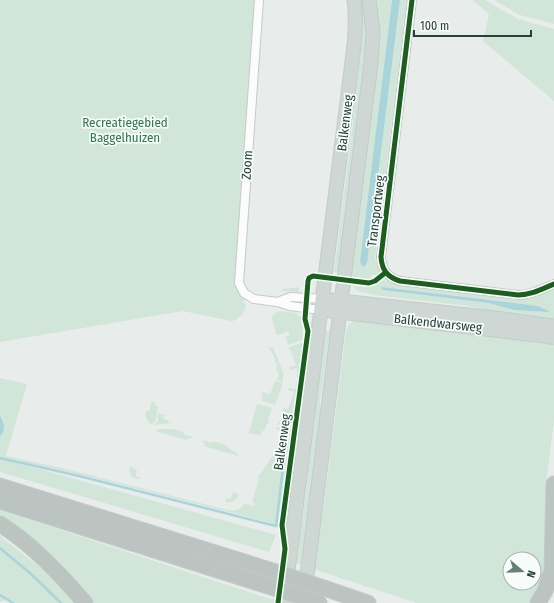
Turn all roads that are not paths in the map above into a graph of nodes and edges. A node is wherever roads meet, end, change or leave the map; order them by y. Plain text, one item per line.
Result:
1 (259, 0) edge
2 (354, 0) edge
3 (369, 0) edge
4 (413, 1) edge
5 (554, 284) edge
6 (322, 304) junction
7 (340, 306) junction
8 (554, 326) edge
9 (554, 338) edge
10 (554, 484) edge
11 (0, 486) edge
12 (0, 501) edge
13 (0, 524) edge
14 (85, 603) edge
15 (284, 603) edge
16 (303, 603) edge
17 (320, 603) edge
18 (368, 603) edge
19 (538, 603) edge

1 - 6 street, Zoom
2 - 6 main road, Balkenweg
3 - 7 main road, Balkenweg
4 - 5 street, Transportweg
6 - 7 main road, Balkendwarsweg
6 - 15 main road, Balkenweg
7 - 8 main road, Balkendwarsweg
7 - 9 main road, Balkendwarsweg
7 - 16 main road, Balkenweg
10 - 19 highway
11 - 18 highway, bridge
12 - 17 highway, bridge
13 - 14 highway

